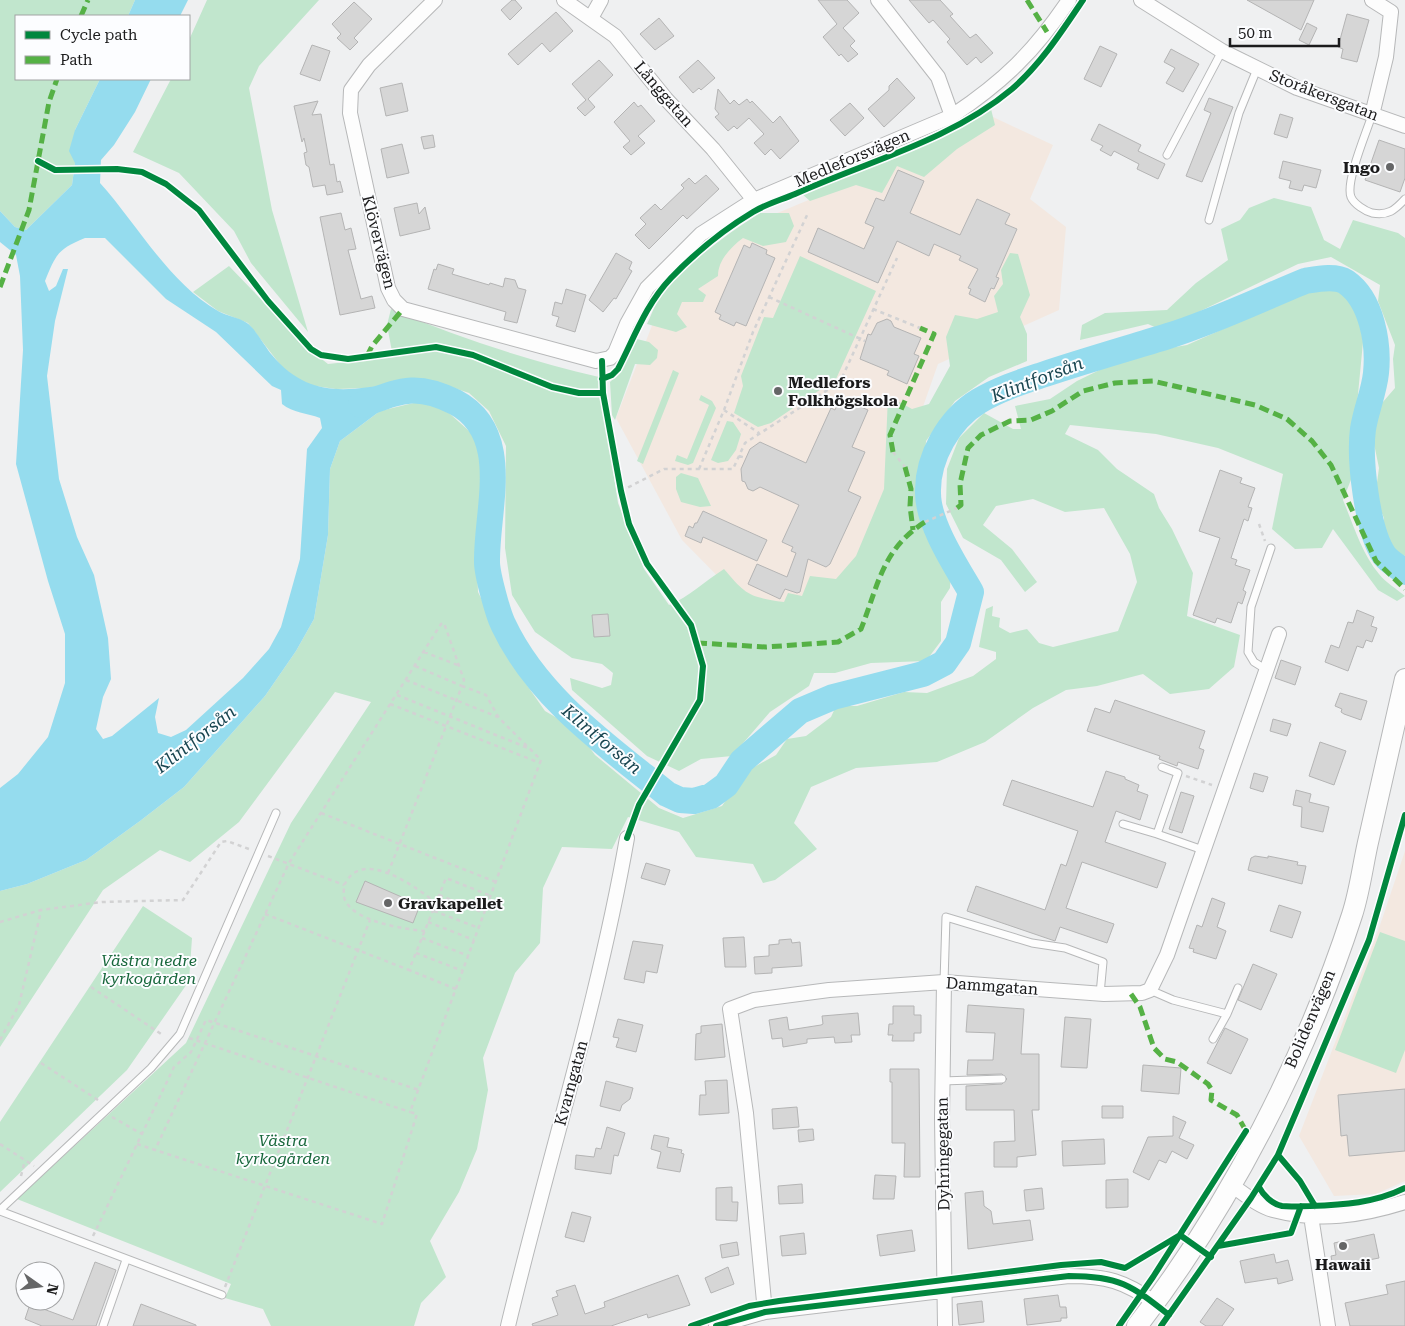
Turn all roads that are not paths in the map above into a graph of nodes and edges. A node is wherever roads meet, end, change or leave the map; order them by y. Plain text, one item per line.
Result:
1 (435, 0) edge
2 (564, 0) edge
3 (600, 0) edge
4 (878, 0) edge
5 (1069, 0) edge
6 (1141, 0) edge
7 (1372, 0) edge
8 (591, 18) junction
9 (1222, 51) junction
10 (1257, 69) junction
11 (1372, 115) junction
12 (952, 116) junction
13 (1405, 126) edge
14 (1167, 155) dead end
15 (1405, 199) edge
16 (754, 200) junction
17 (1209, 220) dead end
18 (602, 361) joint
19 (1270, 550) road end
20 (1279, 634) dead end
21 (1267, 670) junction
22 (1405, 679) edge
23 (1162, 767) dead end
24 (276, 812) dead end
25 (1124, 824) dead end
26 (1157, 834) junction
27 (627, 838) dead end
28 (1204, 850) junction
29 (944, 982) junction
30 (1238, 988) dead end
31 (1150, 990) junction
32 (1100, 994) junction
33 (1227, 1014) junction
34 (1213, 1039) dead end
35 (1002, 1079) dead end
36 (942, 1081) junction
37 (1230, 1184) junction
38 (1405, 1202) edge
39 (0, 1210) edge
40 (1311, 1216) junction
41 (126, 1260) junction
42 (946, 1290) junction
43 (222, 1295) road end
44 (1155, 1304) junction
45 (765, 1312) junction
46 (104, 1326) edge
47 (508, 1326) edge
48 (716, 1326) edge
49 (945, 1326) edge
50 (1137, 1326) edge
51 (1328, 1326) edge

1 - 18 street, Klövervägen
2 - 8 street, Långgatan
3 - 8 street
4 - 12 street
5 - 12 street, Medleforsvägen
6 - 9 street, Storåkersgatan
7 - 11 street
8 - 16 street, Långgatan
9 - 10 street, Storåkersgatan
9 - 14 lane
10 - 11 street, Storåkersgatan
10 - 17 lane
11 - 13 street, Storåkersgatan
11 - 15 lane
12 - 16 street, Medleforsvägen
16 - 18 street, Medleforsvägen
19 - 21 lane
20 - 21 street
21 - 28 street
22 - 37 main road, Bolidenvägen
23 - 26 lane
24 - 39 lane
25 - 26 lane
26 - 28 lane
27 - 47 street, Kvarngatan
28 - 31 street
29 - 32 street, Dammgatan
29 - 32 lane
29 - 36 street, Dyhringegatan
29 - 45 street, Dammgatan
30 - 33 lane
31 - 32 street, Dammgatan
31 - 33 lane
33 - 34 lane
35 - 36 lane
36 - 42 street, Dyhringegatan
37 - 40 street
37 - 44 main road, Bolidenvägen
38 - 40 street
39 - 41 lane
40 - 51 street
41 - 43 lane
41 - 46 lane
42 - 44 street
42 - 45 street
42 - 49 street, Dyhringegatan
44 - 50 main road, Bolidenvägen
45 - 48 street

